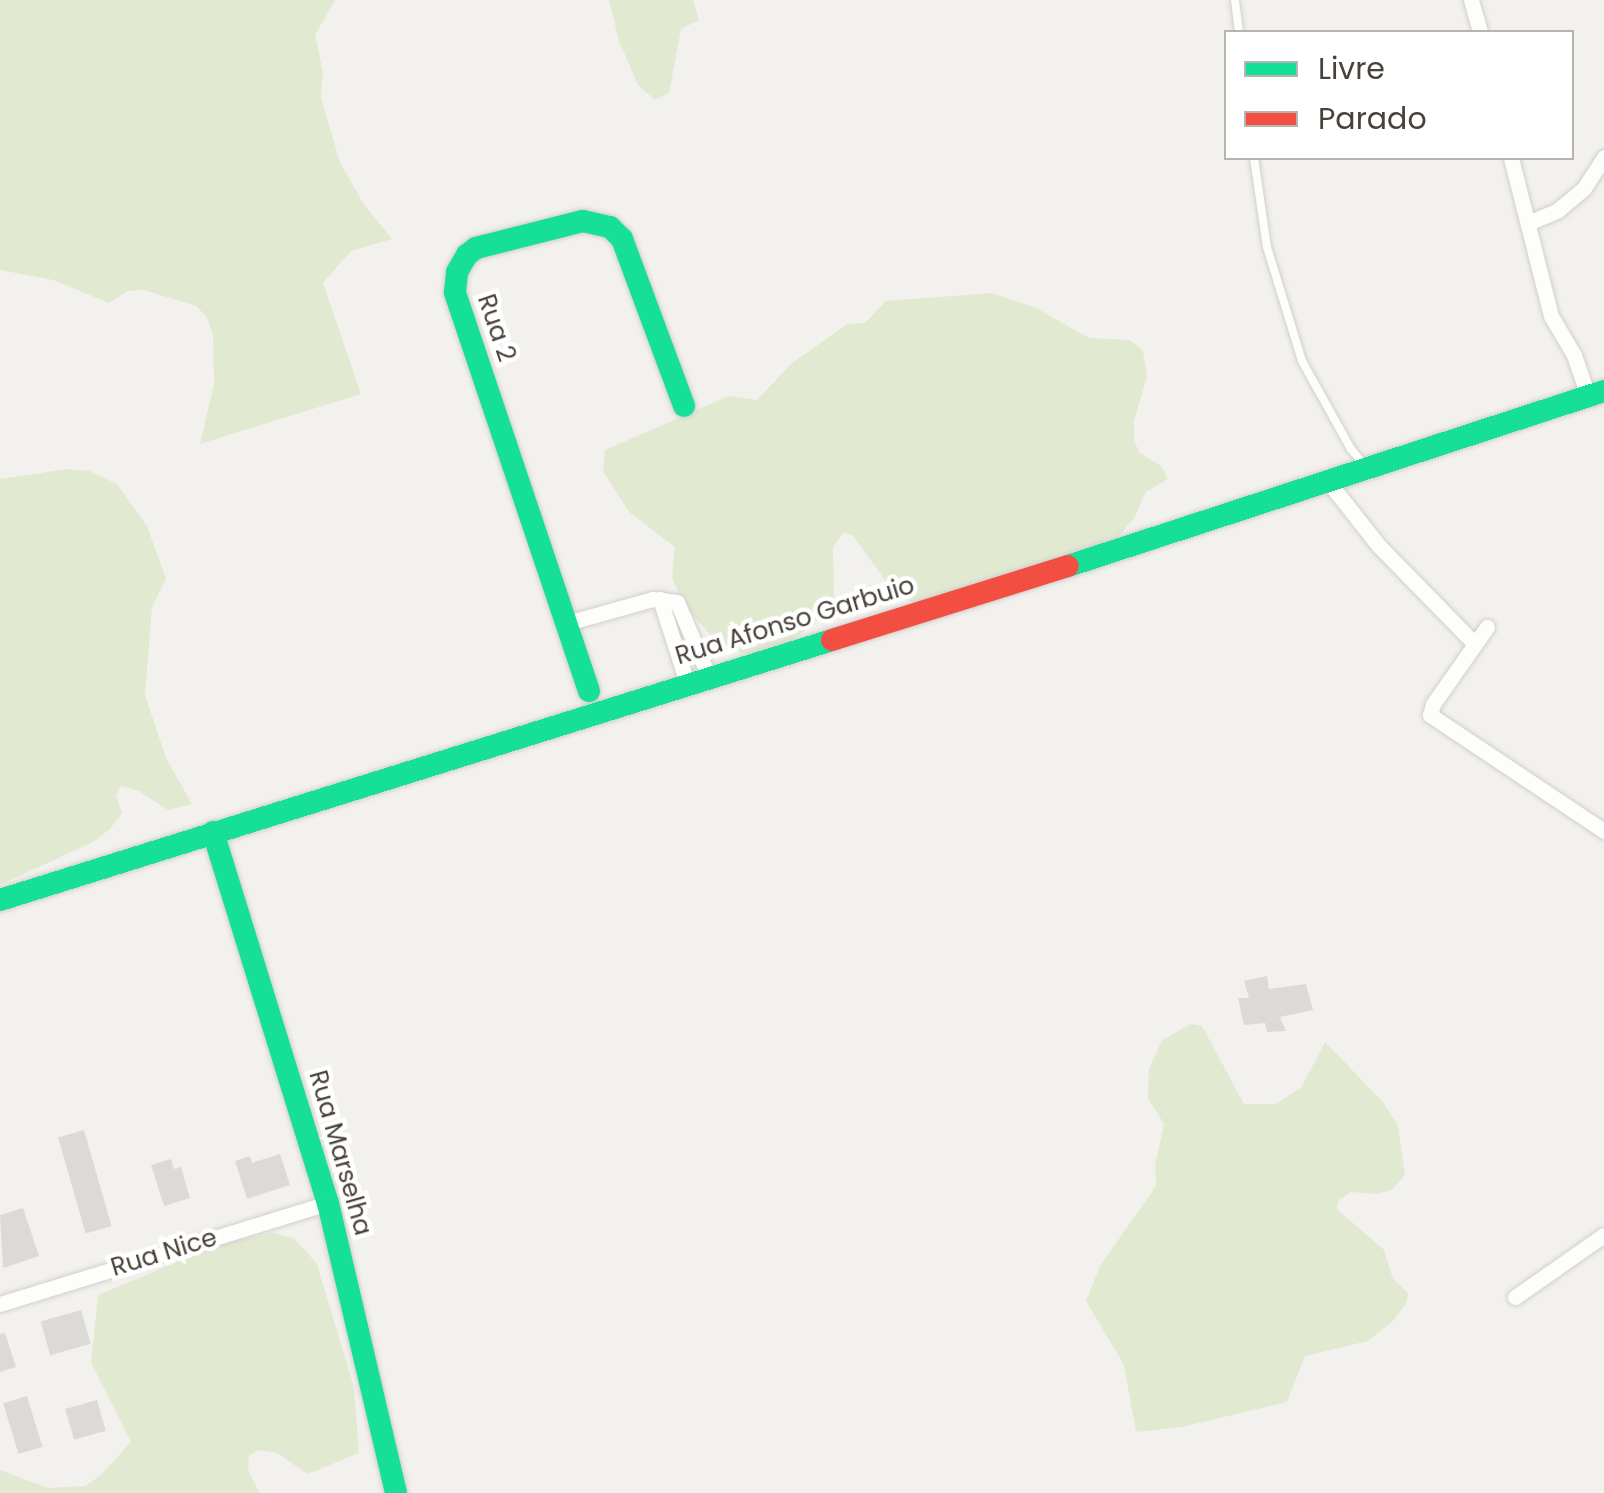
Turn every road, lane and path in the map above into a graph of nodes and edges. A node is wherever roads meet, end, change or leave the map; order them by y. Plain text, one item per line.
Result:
1 (1235, 0) edge
2 (1472, 0) edge
3 (1239, 30) edge
4 (1480, 30) edge
5 (1604, 157) edge
6 (1254, 160) edge
7 (1512, 160) edge
8 (1528, 224) junction
9 (1596, 394) edge
10 (684, 406) dead end
11 (1369, 470) junction
12 (1330, 484) junction
13 (567, 623) junction
14 (1487, 627) dead end
15 (1476, 644) junction
16 (698, 680) junction
17 (589, 690) dead end
18 (213, 832) junction
19 (1604, 832) edge
20 (0, 900) edge
21 (328, 1202) junction
22 (1604, 1235) edge
23 (1515, 1297) dead end
24 (0, 1304) edge
25 (396, 1493) edge

1 - 3 lane
2 - 4 street
5 - 8 street
6 - 11 lane
7 - 8 street
8 - 9 street
9 - 11 street, Rua Afonso Garbuio
10 - 13 street, Rua 2
11 - 12 street, Rua Afonso Garbuio
12 - 15 street
12 - 16 street, Rua Afonso Garbuio
13 - 16 street
13 - 17 street, Rua 2
14 - 15 street
15 - 19 street
16 - 18 street, Rua Afonso Garbuio
18 - 20 street, Rua Afonso Garbuio
18 - 21 street, Rua Marselha
21 - 24 street, Rua Nice
21 - 25 street, Rua Marselha
22 - 23 street

